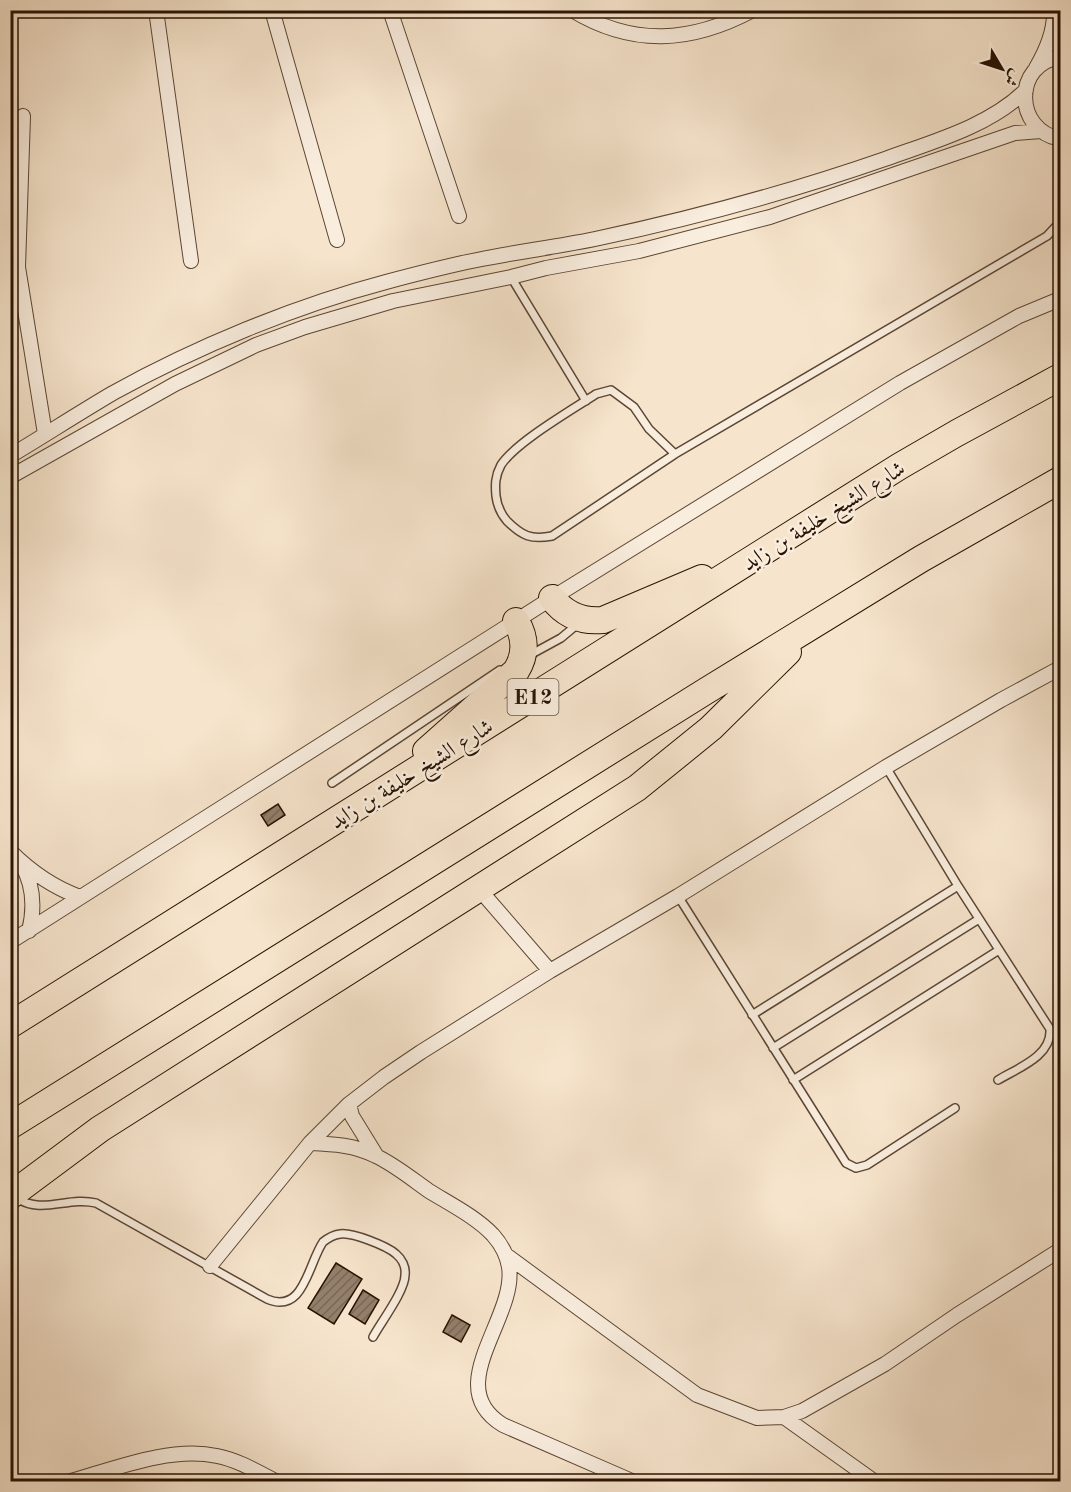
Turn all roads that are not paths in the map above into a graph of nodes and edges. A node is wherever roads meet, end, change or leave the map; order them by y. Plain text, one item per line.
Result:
1 (156, 10) edge
2 (272, 10) edge
3 (390, 10) edge
4 (572, 10) edge
5 (753, 10) edge
6 (1056, 22) edge
7 (1060, 57) edge
8 (1033, 73) junction
9 (1026, 90) junction
10 (23, 116) dead end
11 (1041, 131) junction
12 (1060, 140) edge
13 (459, 216) dead end
14 (1060, 222) edge
15 (337, 240) dead end
16 (191, 261) dead end
17 (511, 277) junction
18 (1060, 299) edge
19 (1060, 377) edge
20 (586, 401) junction
21 (45, 434) junction
22 (675, 454) junction
23 (10, 456) edge
24 (10, 477) edge
25 (1060, 480) edge
26 (745, 564) junction
27 (552, 598) junction
28 (583, 620) junction
29 (516, 621) junction
30 (816, 624) junction
31 (522, 659) junction
32 (1060, 668) edge
33 (886, 767) junction
34 (332, 783) dead end
35 (392, 785) junction
36 (15, 855) edge
37 (958, 886) junction
38 (479, 889) junction
39 (678, 896) junction
40 (80, 897) junction
41 (979, 919) junction
42 (28, 931) junction
43 (10, 942) edge
44 (999, 950) junction
45 (549, 971) junction
46 (752, 1015) junction
47 (10, 1025) edge
48 (773, 1048) junction
49 (793, 1080) junction
50 (998, 1080) dead end
51 (349, 1104) junction
52 (955, 1108) dead end
53 (10, 1126) edge
54 (310, 1143) junction
55 (376, 1155) junction
56 (11, 1194) edge
57 (1060, 1250) edge
58 (506, 1255) junction
59 (210, 1266) junction
60 (373, 1337) dead end
61 (784, 1417) junction
62 (68, 1482) edge
63 (277, 1482) edge
64 (634, 1482) edge
65 (875, 1482) edge

1 - 16 street
2 - 15 street
3 - 13 street
4 - 5 street
6 - 8 street
7 - 8 street
8 - 9 street
9 - 11 street
9 - 21 street
10 - 21 street
11 - 12 street
11 - 17 street
14 - 22 lane
17 - 20 lane
17 - 24 street
18 - 27 street
19 - 26 highway, شارع الشيخ خليفة بن زايد / E12
20 - 22 lane
20 - 22 lane
21 - 23 street
25 - 30 highway
26 - 28 highway
26 - 35 highway, شارع الشيخ خليفة بن زايد / E12
27 - 28 highway
27 - 29 street
28 - 31 lane
29 - 31 highway
29 - 40 street
30 - 38 highway
30 - 53 highway
31 - 34 lane
31 - 35 highway
32 - 33 street
33 - 37 lane
33 - 39 street
35 - 47 highway, شارع الشيخ خليفة بن زايد / E12
36 - 40 street
36 - 42 street
37 - 41 lane
37 - 46 lane
38 - 45 street
38 - 56 highway
39 - 45 street
39 - 46 lane
40 - 42 street
41 - 44 lane
41 - 48 lane
42 - 43 street
44 - 49 lane
44 - 50 lane
45 - 51 street
46 - 48 lane
48 - 49 lane
49 - 52 lane
51 - 54 street
51 - 55 street
54 - 55 street
54 - 59 street
55 - 58 street
56 - 59 lane
57 - 61 street
58 - 61 street
58 - 64 street
59 - 60 lane
61 - 65 street
62 - 63 street

